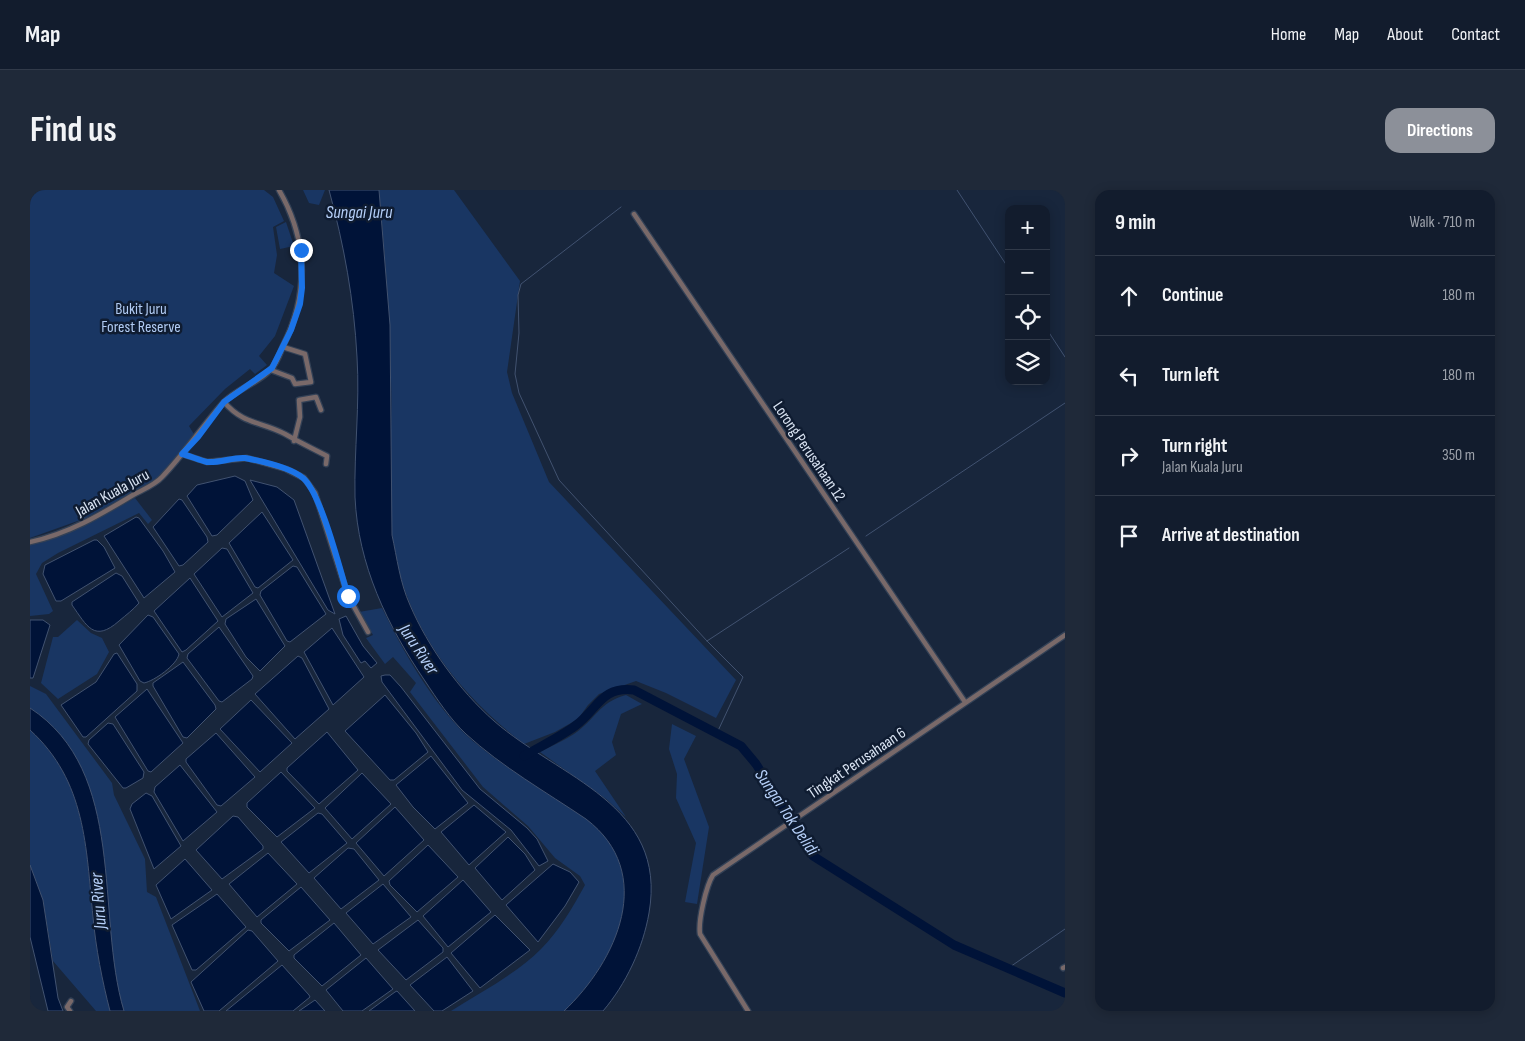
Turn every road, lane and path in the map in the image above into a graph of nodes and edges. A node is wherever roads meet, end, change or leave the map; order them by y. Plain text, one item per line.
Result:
1 (279, 190) edge
2 (634, 214) dead end
3 (283, 347) junction
4 (271, 370) junction
5 (224, 402) junction
6 (321, 410) dead end
7 (294, 441) junction
8 (182, 454) junction
9 (326, 464) dead end
10 (30, 542) edge
11 (368, 632) dead end
12 (1065, 634) edge
13 (966, 702) junction
14 (71, 1002) dead end
15 (70, 1011) edge
16 (748, 1011) edge

1 - 3 street, Jalan Kuala Juru
2 - 13 street, Lorong Perusahaan 12
3 - 4 street, Jalan Kuala Juru
3 - 4 street
4 - 5 street, Jalan Kuala Juru
5 - 7 street
5 - 8 street, Jalan Kuala Juru
6 - 7 street
7 - 9 street
8 - 10 street, Jalan Kuala Juru
8 - 11 street
12 - 13 street, Tingkat Perusahaan 6
13 - 16 street, Tingkat Perusahaan 6
14 - 15 street

